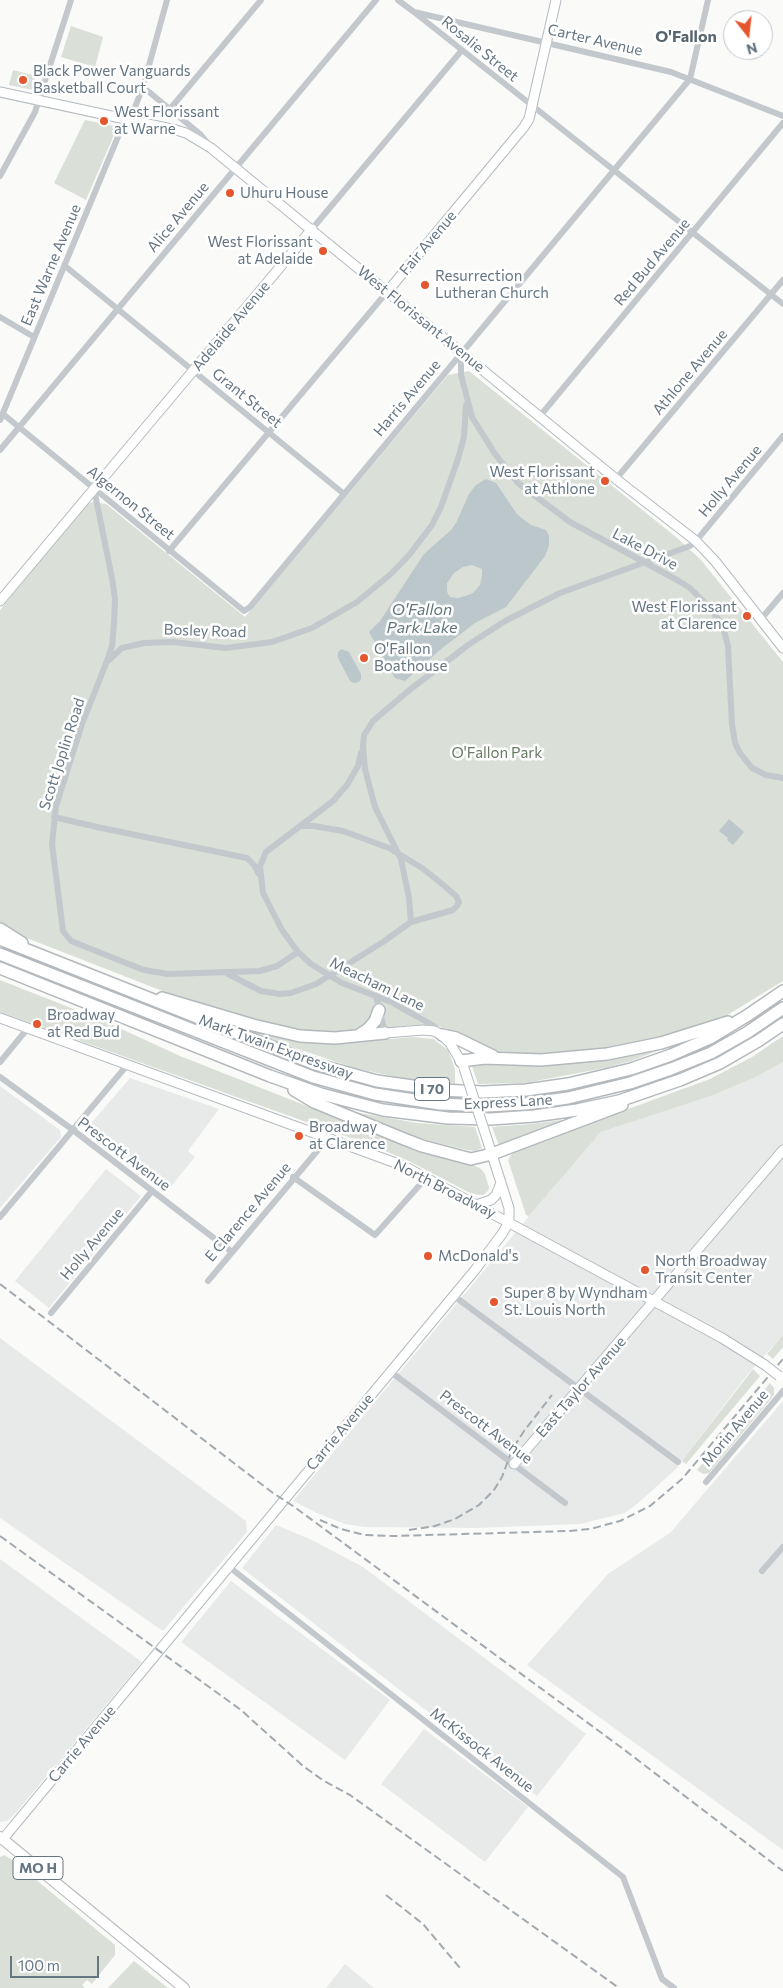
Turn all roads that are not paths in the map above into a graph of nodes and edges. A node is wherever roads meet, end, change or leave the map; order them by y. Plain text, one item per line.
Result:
1 (71, 0) edge
2 (167, 0) edge
3 (261, 0) edge
4 (376, 0) edge
5 (398, 0) edge
6 (556, 0) edge
7 (708, 0) edge
8 (414, 12) junction
9 (546, 41) junction
10 (462, 50) junction
11 (690, 80) junction
12 (143, 87) junction
13 (0, 92) edge
14 (39, 101) junction
15 (531, 106) junction
16 (170, 109) junction
17 (783, 116) edge
18 (127, 121) junction
19 (783, 123) edge
20 (211, 148) junction
21 (235, 168) junction
22 (614, 172) junction
23 (0, 176) edge
24 (312, 229) junction
25 (692, 233) junction
26 (65, 266) junction
27 (783, 280) edge
28 (387, 292) junction
29 (771, 295) junction
30 (783, 304) edge
31 (118, 309) junction
32 (0, 317) edge
33 (34, 337) junction
34 (462, 352) junction
35 (193, 370) junction
36 (466, 399) junction
37 (540, 416) junction
38 (1, 417) edge
39 (19, 428) junction
40 (269, 432) junction
41 (783, 436) edge
42 (0, 450) edge
43 (616, 479) junction
44 (94, 489) junction
45 (344, 494) junction
46 (696, 541) junction
47 (169, 551) junction
48 (645, 563) junction
49 (783, 592) edge
50 (0, 602) edge
51 (244, 611) joint
52 (760, 619) junction
53 (783, 648) edge
54 (107, 662) junction
55 (363, 746) junction
56 (783, 778) edge
57 (54, 816) junction
58 (300, 826) junction
59 (266, 852) junction
60 (400, 856) junction
61 (247, 858) junction
62 (260, 875) junction
63 (411, 922) junction
64 (0, 928) edge
65 (0, 939) edge
66 (298, 952) junction
67 (0, 954) edge
68 (40, 955) junction
69 (0, 968) edge
70 (224, 973) junction
71 (328, 976) junction
72 (119, 987) junction
73 (783, 991) edge
74 (376, 996) junction
75 (783, 1008) edge
76 (379, 1010) junction
77 (748, 1015) junction
78 (0, 1018) edge
79 (783, 1024) edge
80 (28, 1028) junction
81 (385, 1033) junction
82 (442, 1035) junction
83 (357, 1036) junction
84 (499, 1058) junction
85 (0, 1062) edge
86 (128, 1064) junction
87 (462, 1065) junction
88 (270, 1076) junction
89 (0, 1077) edge
90 (660, 1088) junction
91 (73, 1130) junction
92 (328, 1138) junction
93 (783, 1150) edge
94 (492, 1154) junction
95 (293, 1177) junction
96 (426, 1178) junction
97 (501, 1183) junction
98 (152, 1191) junction
99 (476, 1205) junction
100 (0, 1217) edge
101 (509, 1222) junction
102 (232, 1252) junction
103 (208, 1281) dead end
104 (454, 1296) junction
105 (654, 1301) junction
106 (51, 1313) dead end
107 (391, 1372) junction
108 (781, 1377) edge
109 (579, 1388) junction
110 (783, 1391) edge
111 (678, 1462) dead end
112 (514, 1464) junction
113 (706, 1482) dead end
114 (565, 1503) dead end
115 (783, 1547) edge
116 (228, 1566) junction
117 (762, 1570) dead end
118 (1, 1838) edge
119 (184, 1988) edge
120 (674, 1988) edge

1 - 14 street
2 - 12 street, East Warne Avenue
3 - 16 street
4 - 21 street, Alice Avenue
5 - 8 street, Carter Avenue
6 - 9 main road, Fair Avenue
7 - 11 street, Harris Avenue
8 - 9 street, Carter Avenue
8 - 10 street, Rosalie Street
9 - 11 street, Carter Avenue
9 - 15 main road, Fair Avenue
10 - 15 street, Rosalie Street
10 - 24 street, Adelaide Avenue
11 - 17 street, Carter Avenue
11 - 22 street, Harris Avenue
12 - 16 street
12 - 18 street, East Warne Avenue
13 - 14 main road, West Florissant Avenue
14 - 18 main road, West Florissant Avenue
14 - 23 street
15 - 22 street, Rosalie Street
15 - 28 main road, Fair Avenue
16 - 20 street
18 - 20 main road, West Florissant Avenue
18 - 26 street, East Warne Avenue
19 - 25 street, Red Bud Avenue
20 - 21 main road, West Florissant Avenue
21 - 24 main road, West Florissant Avenue
21 - 31 street, Alice Avenue
22 - 25 street
22 - 34 street, Harris Avenue
24 - 28 main road, West Florissant Avenue
24 - 35 main road, Adelaide Avenue
25 - 29 street
25 - 37 street, Red Bud Avenue
26 - 31 street, Grant Street
26 - 33 street, East Warne Avenue
27 - 29 street, Athlone Avenue
28 - 34 main road, West Florissant Avenue
28 - 40 street, Fair Avenue
29 - 30 street
29 - 43 street, Athlone Avenue
31 - 35 street, Grant Street
31 - 39 street, Alice Avenue
32 - 33 street
33 - 38 street, East Warne Avenue
34 - 36 street, Lake Drive
34 - 37 main road, West Florissant Avenue
34 - 45 street, Harris Avenue
35 - 40 street, Grant Street
35 - 44 main road, Adelaide Avenue
36 - 48 street, Lake Drive
36 - 54 street, Bosley Road
37 - 43 main road, West Florissant Avenue
38 - 39 street, Algernon Street
39 - 42 street, Alice Avenue
39 - 44 street, Algernon Street
40 - 45 street, Grant Street
40 - 47 street, Fair Avenue
41 - 46 street, Holly Avenue
43 - 46 main road, West Florissant Avenue
44 - 47 street, Algernon Street
44 - 50 main road, Adelaide Avenue
44 - 54 street, Scott Joplin Road
45 - 51 street, Harris Avenue
46 - 48 street
46 - 52 main road, West Florissant Avenue
47 - 51 street, Algernon Street
48 - 55 street
48 - 56 street, Lake Drive
49 - 52 street
52 - 53 main road, West Florissant Avenue
54 - 57 street, Scott Joplin Road
55 - 58 street
55 - 60 street
57 - 61 street
57 - 70 street, Scott Joplin Road
58 - 59 street
58 - 60 street
59 - 61 street
59 - 62 street
60 - 63 street
60 - 63 street
61 - 62 street
62 - 66 street, Meacham Lane
63 - 71 street
64 - 68 highway
65 - 68 highway, Mark Twain Expressway / I 70
66 - 70 street, Scott Joplin Road
66 - 71 street, Meacham Lane
67 - 75 highway, Express Lane
68 - 72 highway, Mark Twain Expressway / I 70
69 - 88 highway, Mark Twain Expressway / I 70
70 - 71 street
71 - 74 street, Meacham Lane
72 - 77 highway, Mark Twain Expressway / I 70
72 - 83 highway
73 - 77 highway, Mark Twain Expressway / I 70
74 - 76 street
74 - 82 street, Meacham Lane
76 - 81 street
76 - 83 highway
77 - 84 highway
78 - 80 main road, North Broadway
79 - 90 highway, Mark Twain Expressway / I 70
80 - 85 street
80 - 86 main road, North Broadway
81 - 82 main road
81 - 83 highway
82 - 84 highway
82 - 87 main road
84 - 87 highway
86 - 91 street
86 - 92 main road, North Broadway
87 - 94 main road, bridge
88 - 90 highway, Mark Twain Expressway / I 70
88 - 94 highway
89 - 91 street, Prescott Avenue
90 - 94 highway
91 - 98 street, Prescott Avenue
91 - 100 street
92 - 95 street, E Clarence Avenue
92 - 96 main road, North Broadway
93 - 105 main road, East Taylor Avenue
94 - 97 main road
95 - 96 street
95 - 102 street, E Clarence Avenue
96 - 99 main road, North Broadway
97 - 99 main road
97 - 101 main road
98 - 102 street, Prescott Avenue
98 - 106 street, Holly Avenue
99 - 101 main road, North Broadway
101 - 104 main road, Carrie Avenue
101 - 105 main road, North Broadway
102 - 103 street, E Clarence Avenue
104 - 107 main road, Carrie Avenue
104 - 109 street
105 - 108 main road, North Broadway, bridge
105 - 109 main road, East Taylor Avenue
107 - 112 street, Prescott Avenue
107 - 116 main road, Carrie Avenue
109 - 111 street
109 - 112 main road, East Taylor Avenue
110 - 113 street, Morin Avenue
112 - 114 street, Prescott Avenue
115 - 117 street
116 - 118 main road, Carrie Avenue
116 - 120 street, McKissock Avenue
118 - 119 main road, MO H

